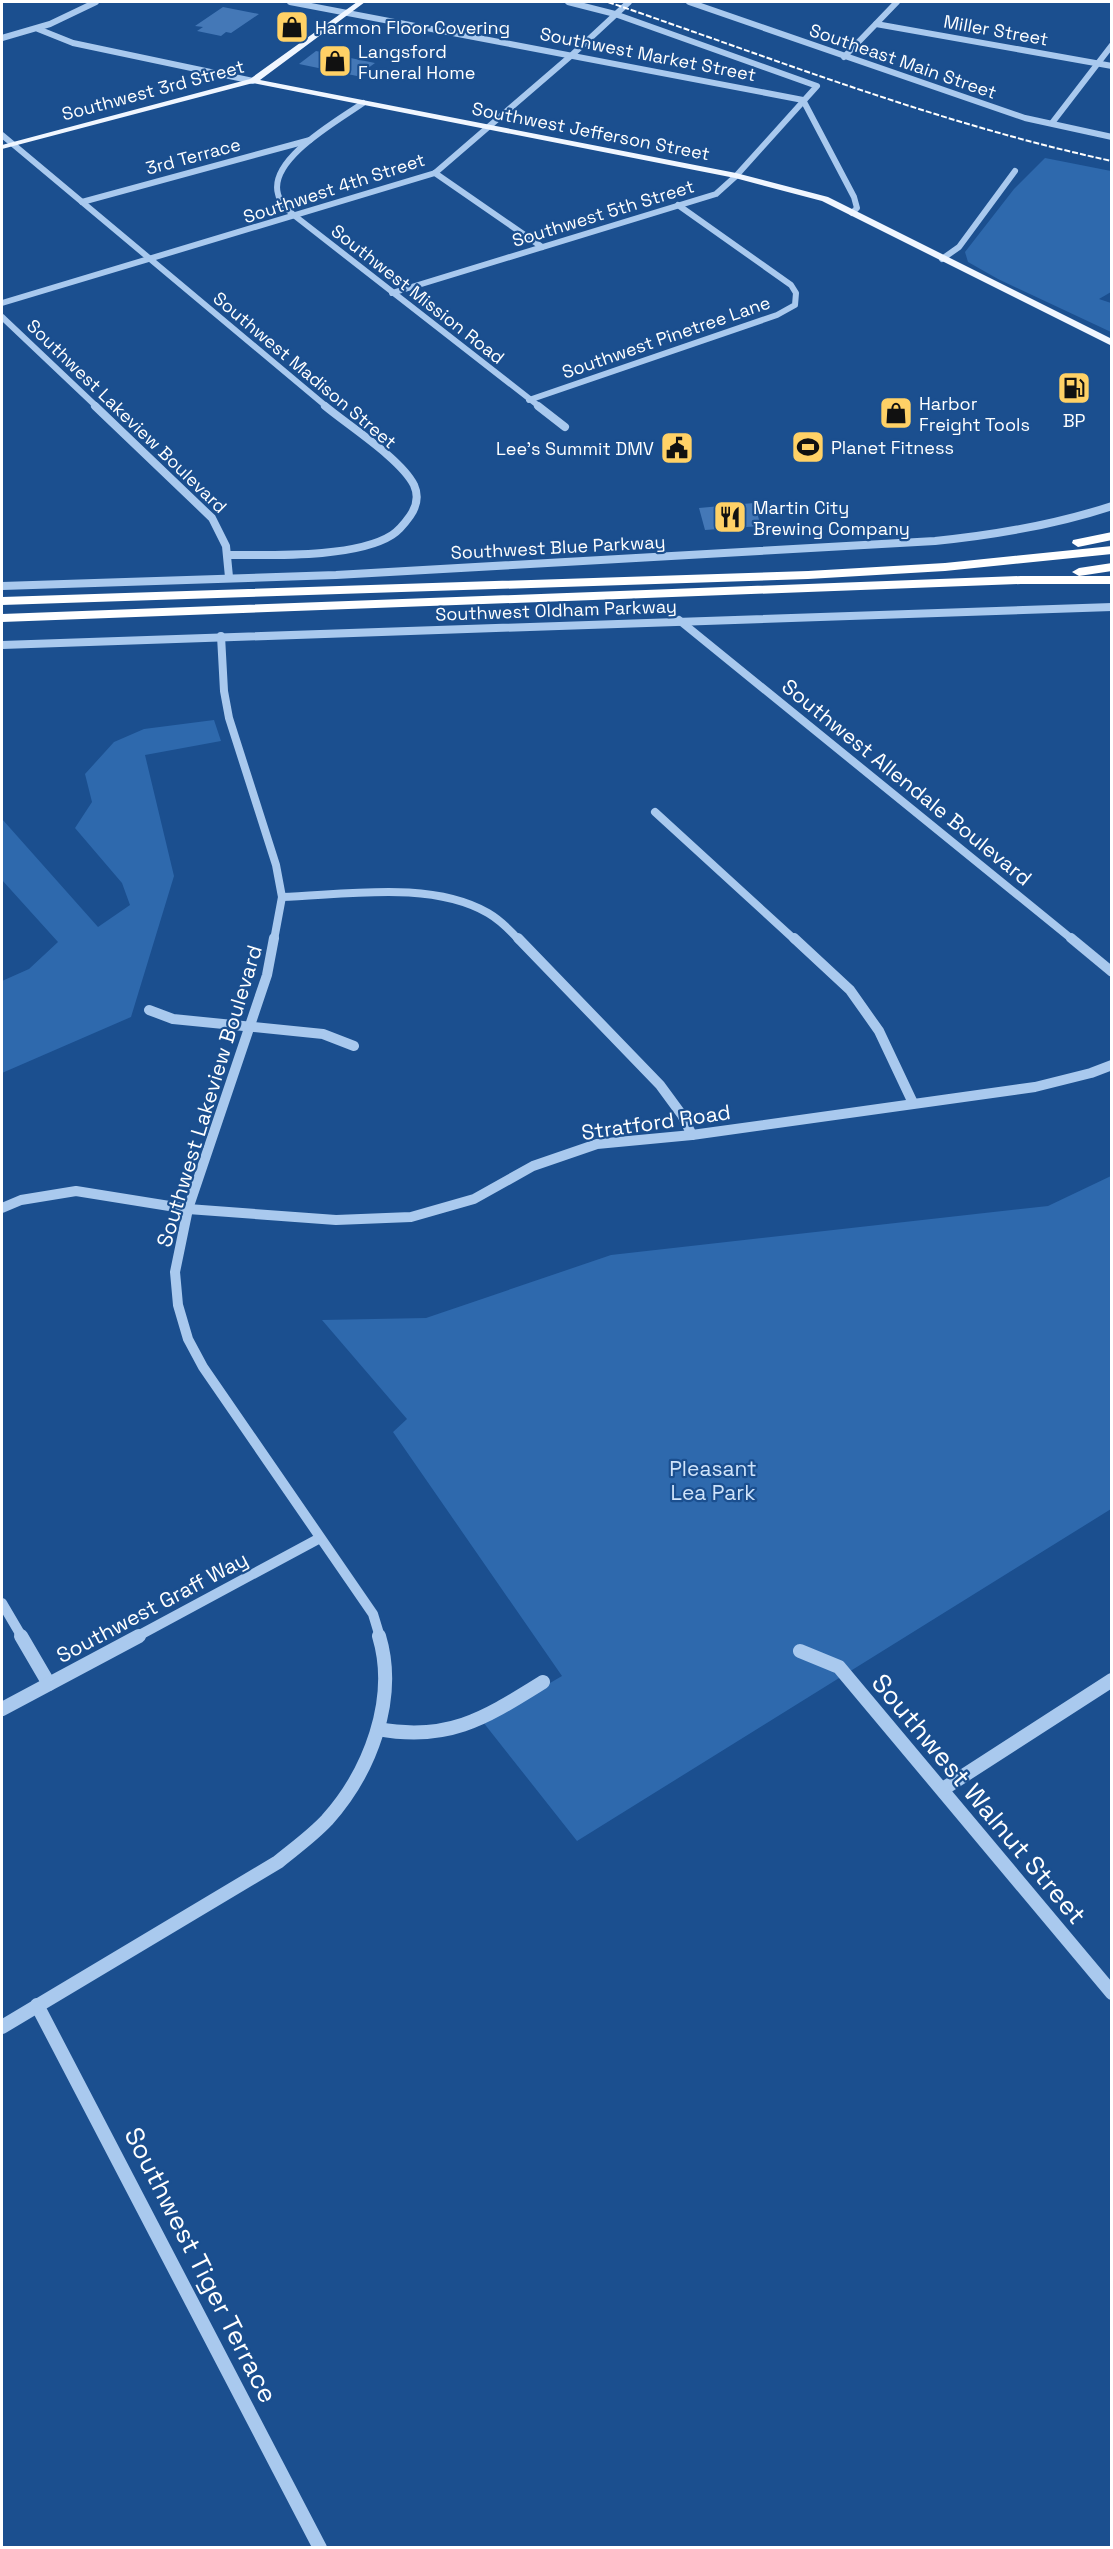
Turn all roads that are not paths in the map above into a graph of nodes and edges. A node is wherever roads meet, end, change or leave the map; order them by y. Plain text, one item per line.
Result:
1 (96, 2) edge
2 (290, 2) edge
3 (361, 2) edge
4 (568, 2) edge
5 (689, 2) edge
6 (897, 2) edge
7 (627, 4) edge
8 (347, 12) junction
9 (615, 14) junction
10 (876, 24) junction
11 (38, 29) junction
12 (2, 38) edge
13 (1112, 45) edge
14 (573, 54) junction
15 (844, 57) junction
16 (1098, 64) junction
17 (1112, 66) edge
18 (253, 81) junction
19 (803, 100) junction
20 (363, 103) junction
21 (1052, 123) junction
22 (488, 127) junction
23 (2, 135) edge
24 (1112, 137) edge
25 (313, 139) junction
26 (12, 144) junction
27 (2, 147) edge
28 (1015, 171) dead end
29 (435, 173) junction
30 (736, 176) junction
31 (82, 202) junction
32 (678, 205) junction
33 (852, 213) junction
34 (295, 216) junction
35 (542, 248) junction
36 (942, 259) junction
37 (150, 260) junction
38 (392, 293) junction
39 (2, 303) edge
40 (2, 316) edge
41 (1112, 343) edge
42 (529, 400) junction
43 (565, 427) dead end
44 (1112, 506) edge
45 (1112, 536) edge
46 (1112, 550) edge
47 (229, 555) junction
48 (945, 567) junction
49 (1112, 567) edge
50 (229, 577) junction
51 (1021, 580) junction
52 (1112, 580) edge
53 (2, 586) edge
54 (2, 601) edge
55 (1112, 607) edge
56 (2, 618) edge
57 (679, 620) junction
58 (222, 636) junction
59 (2, 645) edge
60 (655, 812) dead end
61 (282, 897) junction
62 (1112, 972) edge
63 (149, 1010) dead end
64 (250, 1027) junction
65 (354, 1046) dead end
66 (1112, 1065) edge
67 (913, 1103) junction
68 (692, 1135) junction
69 (2, 1208) edge
70 (188, 1209) junction
71 (320, 1538) junction
72 (2, 1603) edge
73 (800, 1652) dead end
74 (1112, 1680) edge
75 (543, 1682) dead end
76 (49, 1684) junction
77 (2, 1709) edge
78 (378, 1730) junction
79 (943, 1789) junction
80 (1112, 1993) edge
81 (37, 2005) junction
82 (2, 2027) edge
83 (320, 2547) edge

1 - 11 street
2 - 8 street, Southwest Market Street
3 - 8 main road, Southwest 3rd Street
4 - 9 street
5 - 15 street, Southeast Main Street
6 - 10 street
7 - 9 street, Southwest 4th Street
8 - 14 street, Southwest Market Street
8 - 18 main road, Southwest 3rd Street
9 - 14 street, Southwest 4th Street
9 - 19 street, Southwest 5th Street
10 - 15 street
10 - 16 street, Miller Street
11 - 12 street
11 - 18 street, Southwest Jefferson Street
13 - 16 street
14 - 19 street, Southwest Market Street
14 - 22 street, Southwest 4th Street
15 - 21 street, Southeast Main Street
16 - 17 street, Miller Street
16 - 21 street
18 - 20 main road, Southwest Jefferson Street
18 - 26 main road, Southwest 3rd Street
19 - 30 street, Southwest 5th Street
19 - 33 street
20 - 22 main road, Southwest Jefferson Street
20 - 25 street, Southwest Mission Road
21 - 24 street, Southeast Main Street
22 - 29 street, Southwest 4th Street
22 - 30 main road, Southwest Jefferson Street
23 - 26 street, Southwest Madison Street
25 - 31 street, 3rd Terrace
25 - 34 street, Southwest Mission Road
26 - 27 main road, Southwest 3rd Street
26 - 31 street, Southwest Madison Street
28 - 36 street
29 - 34 street, Southwest 4th Street
29 - 35 street
30 - 32 street, Southwest 5th Street
30 - 33 main road, Southwest Jefferson Street
31 - 37 street, Southwest Madison Street
32 - 35 street, Southwest 5th Street
32 - 42 street, Southwest Pinetree Lane
33 - 36 main road, Southwest Jefferson Street
34 - 37 street, Southwest 4th Street
34 - 38 street, Southwest Mission Road
35 - 38 street, Southwest 5th Street
36 - 41 main road, Southwest Jefferson Street
37 - 39 street, Southwest 4th Street
37 - 47 street, Southwest Madison Street
38 - 42 street, Southwest Mission Road
40 - 47 street, Southwest Lakeview Boulevard
42 - 43 street, Southwest Mission Road
44 - 50 street, Southwest Blue Parkway
45 - 48 highway
46 - 48 highway
47 - 50 street, Southwest Lakeview Boulevard
48 - 54 highway
49 - 51 highway
50 - 53 street, Southwest Blue Parkway
51 - 52 highway
51 - 56 highway
55 - 57 street, Southwest Oldham Parkway
57 - 58 street, Southwest Oldham Parkway
57 - 62 street, Southwest Allendale Boulevard
58 - 59 street, Southwest Oldham Parkway
58 - 61 street, Southwest Lakeview Boulevard
60 - 67 street
61 - 64 street, Southwest Lakeview Boulevard
61 - 68 street
63 - 64 street
64 - 65 street
64 - 70 street, Southwest Lakeview Boulevard
66 - 67 street, Stratford Road
67 - 68 street, Stratford Road
68 - 70 street, Stratford Road
69 - 70 street, Stratford Road
70 - 71 street, Southwest Lakeview Boulevard
71 - 76 street, Southwest Graff Way
71 - 78 street, Southwest Lakeview Boulevard
72 - 76 street
73 - 79 street, Southwest Walnut Street
74 - 79 street
75 - 78 street
76 - 77 street, Southwest Graff Way
78 - 81 street, Southwest Lakeview Boulevard
79 - 80 street, Southwest Walnut Street
81 - 82 street, Southwest Lakeview Boulevard
81 - 83 street, Southwest Tiger Terrace

